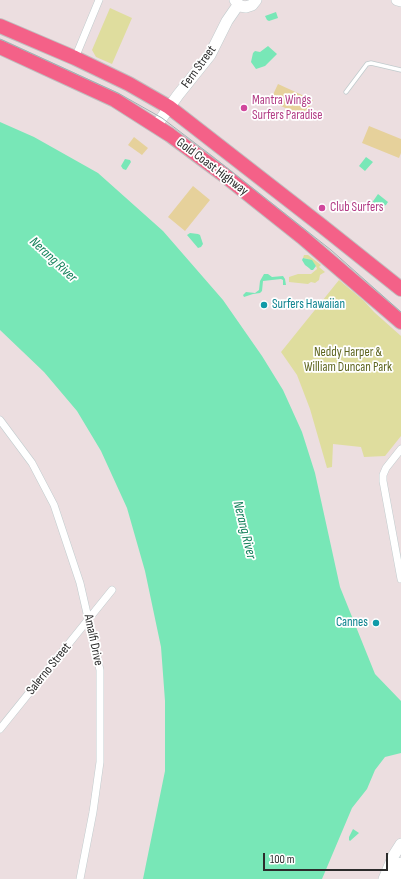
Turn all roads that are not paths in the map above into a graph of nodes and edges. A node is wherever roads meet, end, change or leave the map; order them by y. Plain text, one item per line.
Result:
1 (99, 0) edge
2 (256, 0) edge
3 (397, 0) edge
4 (401, 1) edge
5 (236, 2) edge
6 (0, 26) edge
7 (0, 47) edge
8 (75, 58) junction
9 (401, 70) edge
10 (346, 92) dead end
11 (170, 107) junction
12 (156, 126) junction
13 (401, 289) edge
14 (401, 322) edge
15 (0, 420) edge
16 (401, 449) edge
17 (401, 579) edge
18 (112, 590) dead end
19 (89, 618) junction
20 (0, 716) edge
21 (1, 727) edge
22 (401, 844) edge
23 (401, 863) edge
24 (80, 879) edge
25 (384, 879) edge
26 (394, 879) edge

1 - 8 street
2 - 5 street
3 - 4 street
5 - 11 street, Fern Street
6 - 8 highway, Gold Coast Highway
7 - 12 highway, Gold Coast Highway
8 - 11 highway, Gold Coast Highway
9 - 10 lane
11 - 12 street, Fern Street
11 - 13 highway, Gold Coast Highway
12 - 14 highway, Gold Coast Highway
15 - 19 street, Amalfi Drive
16 - 17 street
18 - 19 street, Salerno Street
19 - 21 street, Salerno Street
19 - 24 street, Amalfi Drive
20 - 21 street
22 - 25 street
23 - 26 street

